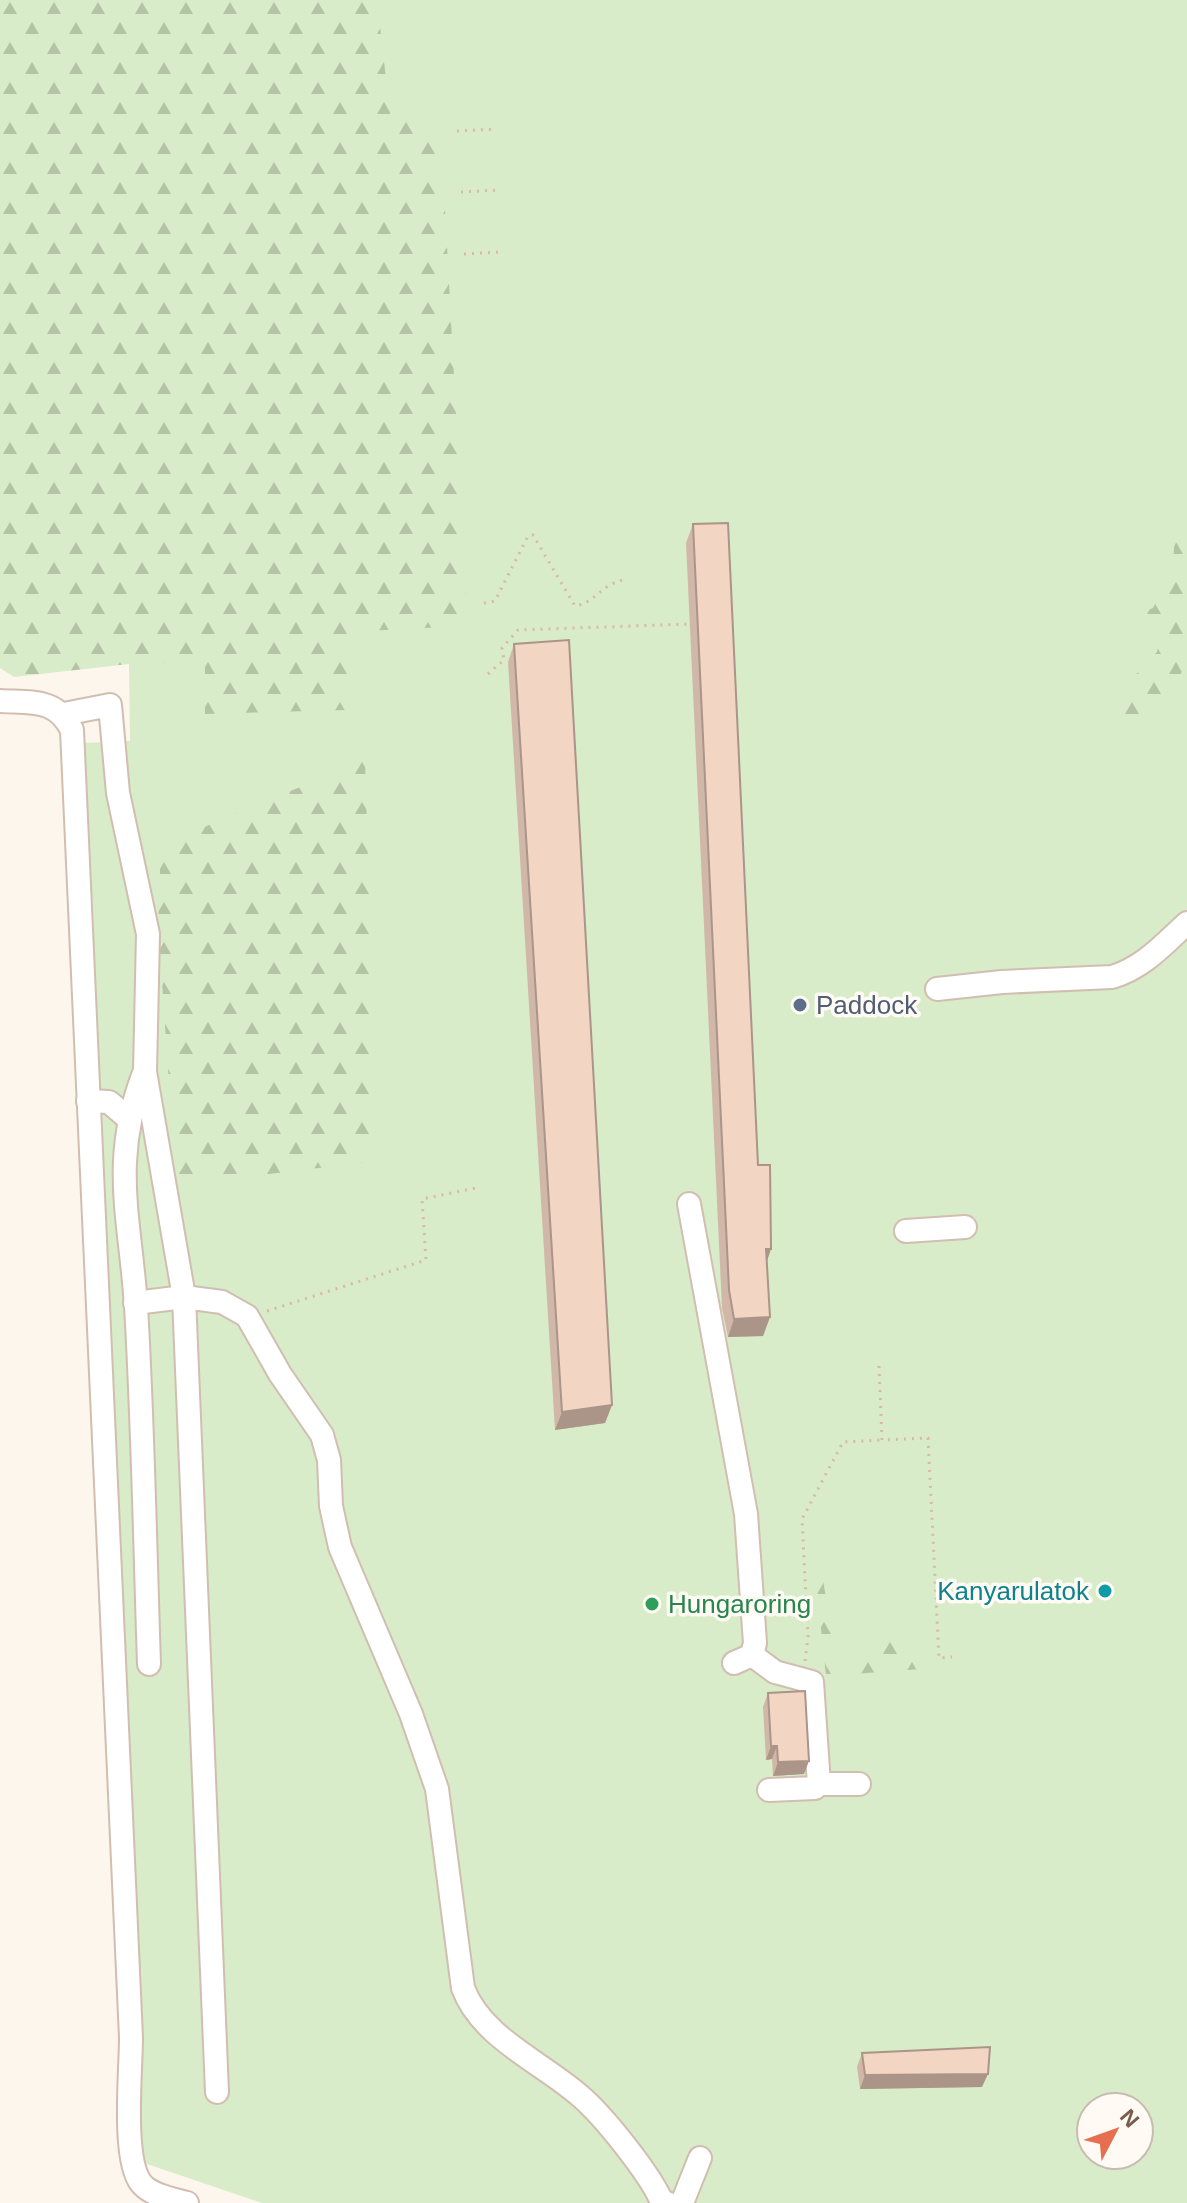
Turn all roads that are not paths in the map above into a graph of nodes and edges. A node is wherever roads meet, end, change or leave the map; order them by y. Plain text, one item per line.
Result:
1 (0, 701) edge
2 (64, 714) junction
3 (1187, 923) edge
4 (937, 989) dead end
5 (145, 1072) junction
6 (88, 1101) junction
7 (129, 1119) junction
8 (689, 1204) dead end
9 (965, 1227) dead end
10 (906, 1231) dead end
11 (184, 1297) junction
12 (135, 1303) junction
13 (149, 1664) dead end
14 (819, 1784) junction
15 (859, 1784) dead end
16 (769, 1790) dead end
17 (217, 2092) dead end
18 (700, 2158) dead end
19 (187, 2203) edge
20 (667, 2203) edge
21 (682, 2203) edge

1 - 2 street
2 - 5 street
2 - 6 street
3 - 4 street
5 - 7 street
5 - 11 street
6 - 7 street
6 - 19 street
7 - 12 street
8 - 14 street
9 - 10 street
11 - 12 street
11 - 17 street
11 - 20 street
12 - 13 street
14 - 15 street
14 - 16 street
18 - 21 street

